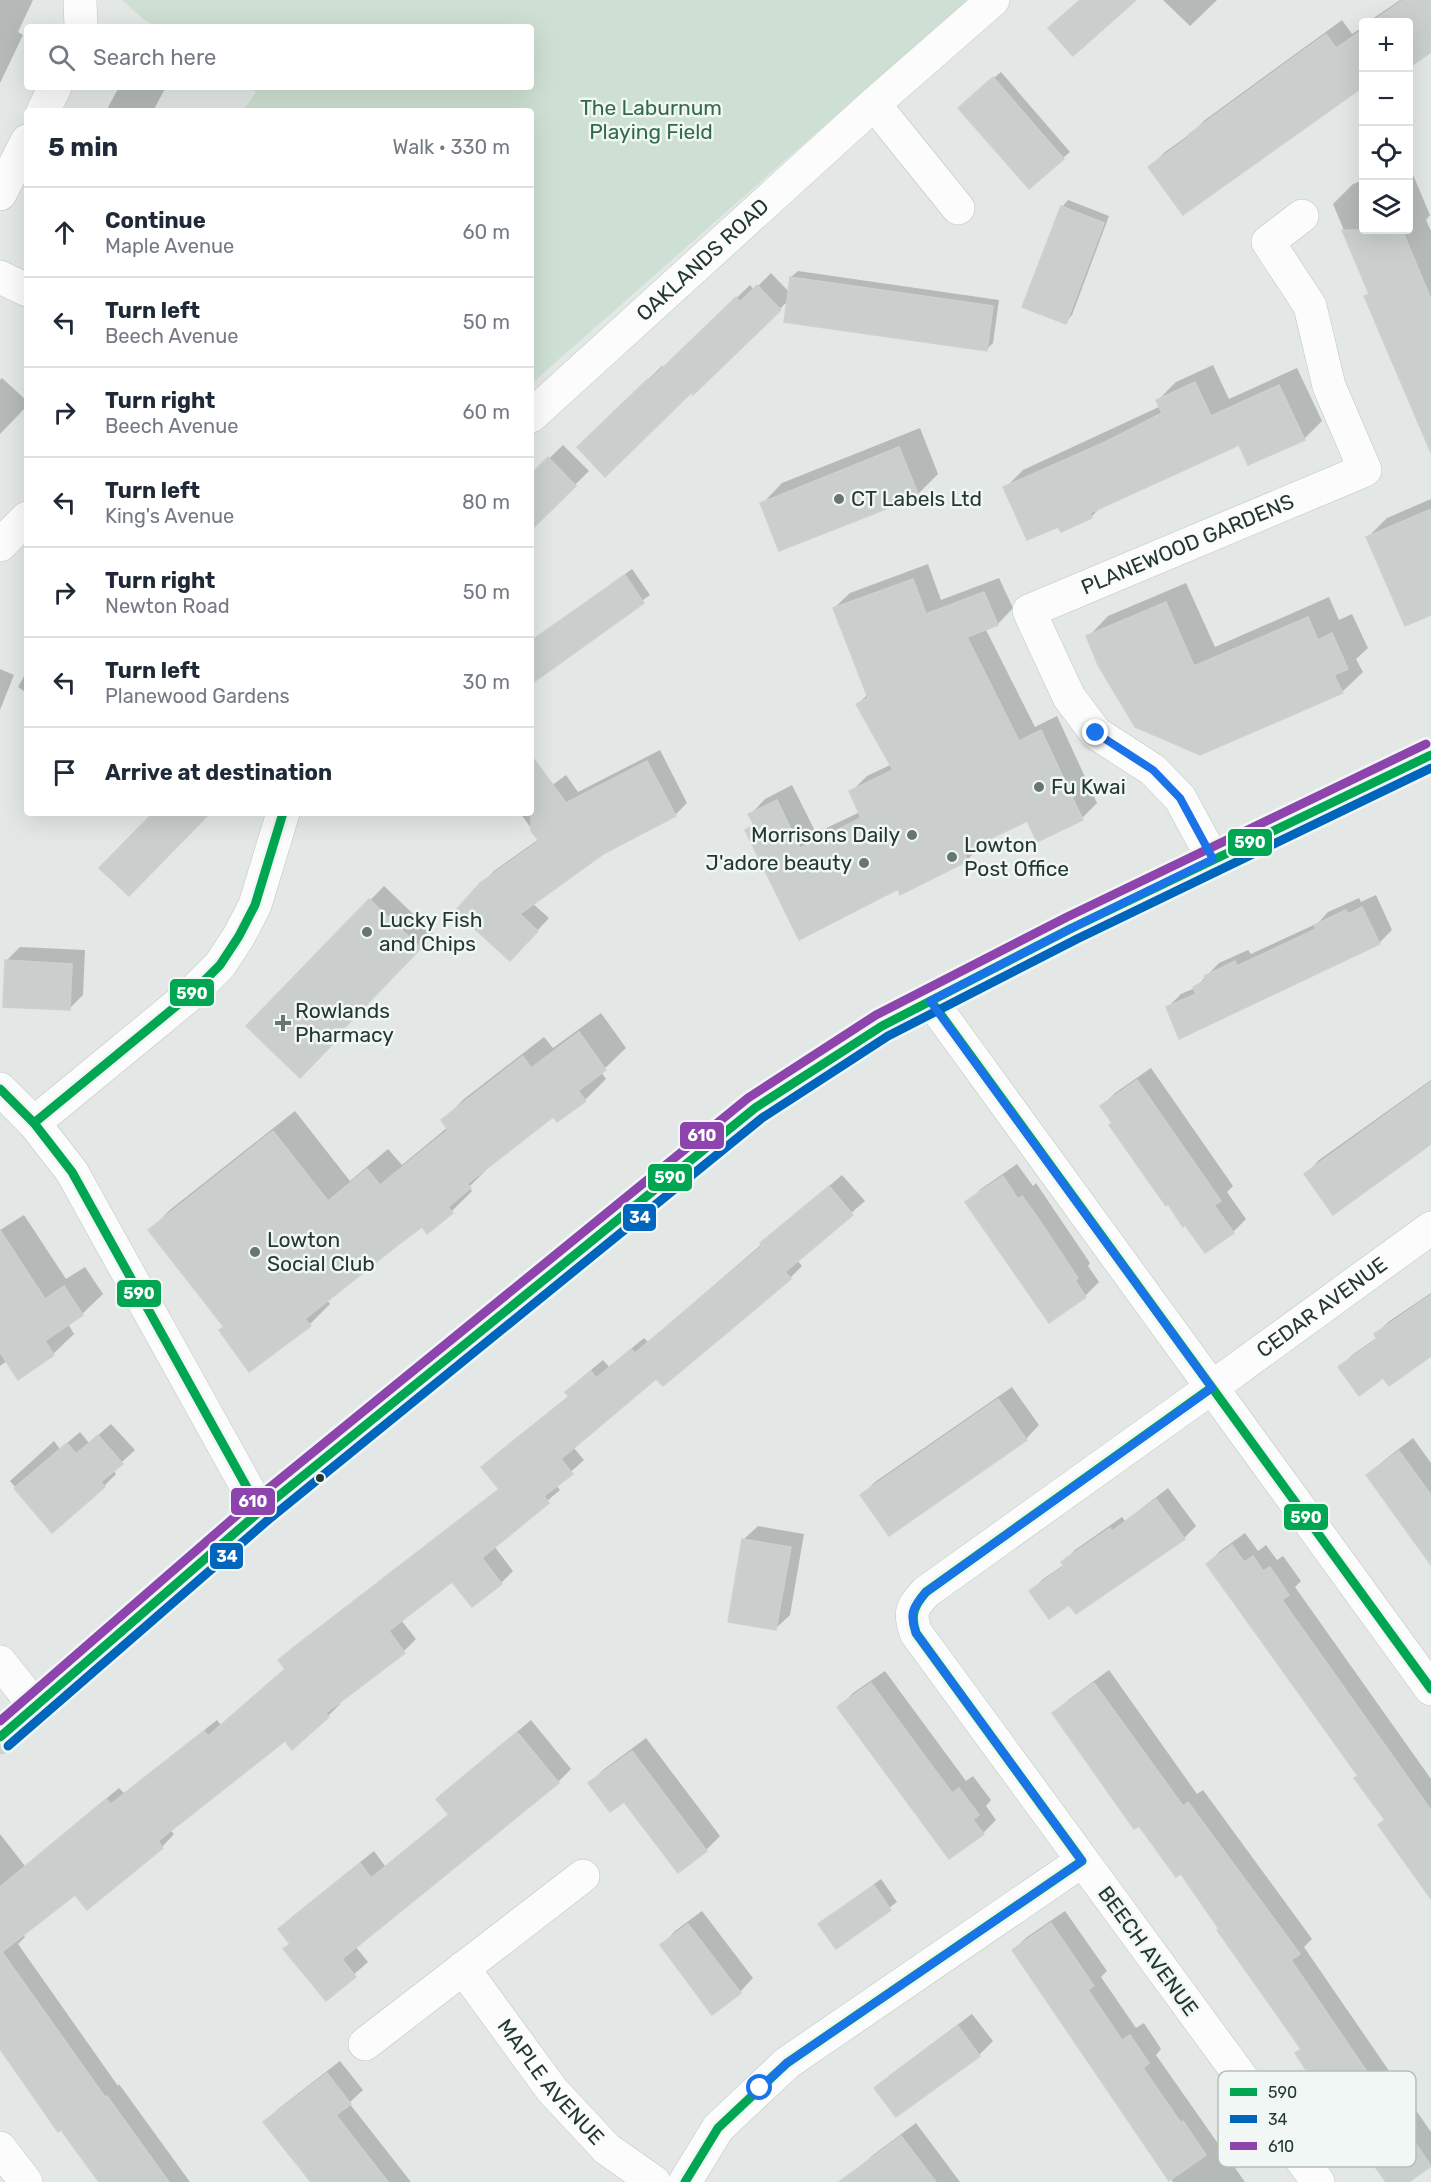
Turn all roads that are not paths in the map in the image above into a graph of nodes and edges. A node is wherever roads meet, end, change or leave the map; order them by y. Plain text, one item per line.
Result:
1 (80, 0) edge
2 (993, 0) edge
3 (81, 24) edge
4 (54, 90) edge
5 (874, 104) junction
6 (44, 108) edge
7 (24, 147) edge
8 (0, 194) edge
9 (958, 208) dead end
10 (1302, 216) dead end
11 (0, 277) edge
12 (24, 289) edge
13 (534, 413) edge
14 (24, 521) edge
15 (0, 545) edge
16 (1431, 755) edge
17 (282, 816) edge
18 (1213, 859) junction
19 (930, 1001) junction
20 (0, 1089) edge
21 (34, 1123) junction
22 (1431, 1228) edge
23 (1212, 1388) junction
24 (260, 1511) junction
25 (0, 1662) edge
26 (1431, 1689) edge
27 (35, 1706) junction
28 (0, 1737) edge
29 (1082, 1861) junction
30 (583, 1876) dead end
31 (463, 1968) junction
32 (364, 2044) dead end
33 (1236, 2071) edge
34 (0, 2148) edge
35 (1307, 2167) edge
36 (26, 2182) edge
37 (654, 2182) edge
38 (685, 2182) edge
39 (1318, 2182) edge

1 - 3 street
2 - 5 street, OAKLANDS ROAD
4 - 6 street
5 - 9 street
5 - 13 street, OAKLANDS ROAD
7 - 8 street
10 - 18 street, PLANEWOOD GARDENS
11 - 12 street
14 - 15 street
16 - 18 main road
17 - 21 street
18 - 19 main road
19 - 23 street
19 - 24 main road
20 - 21 street
21 - 24 street
22 - 23 street, CEDAR AVENUE
23 - 26 street
23 - 29 street, BEECH AVENUE
24 - 27 main road
25 - 27 street
27 - 28 main road
29 - 33 street, BEECH AVENUE
29 - 38 street
30 - 31 street
31 - 32 street
31 - 37 street, MAPLE AVENUE
34 - 36 street
35 - 39 street, BEECH AVENUE

